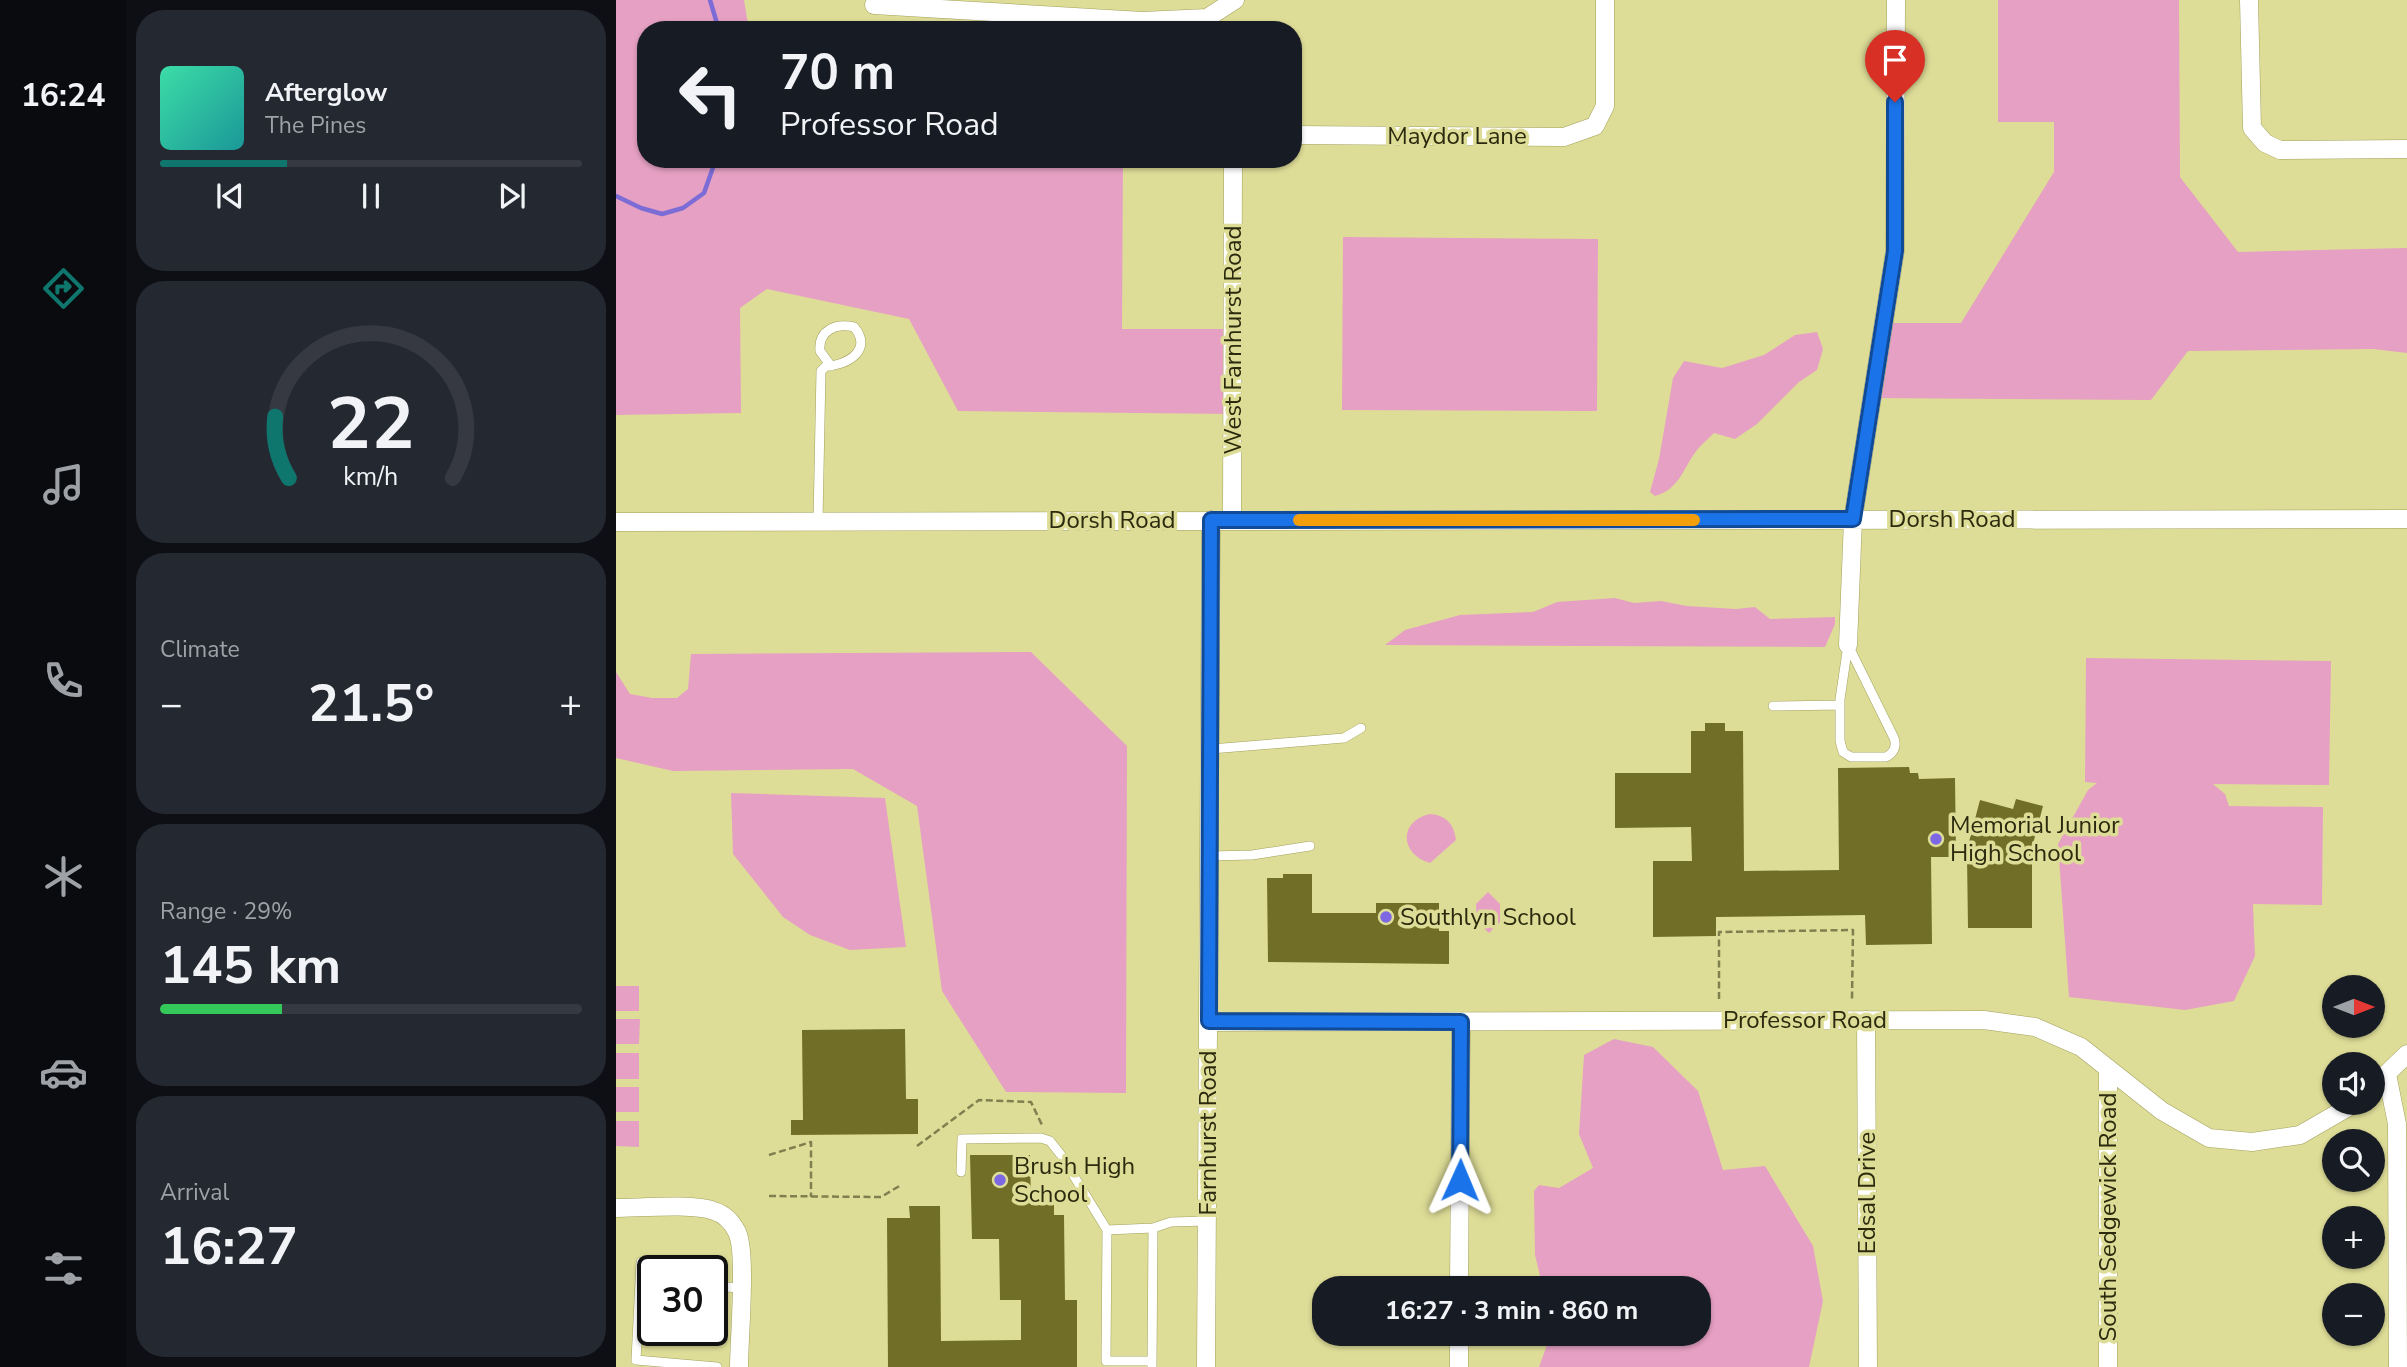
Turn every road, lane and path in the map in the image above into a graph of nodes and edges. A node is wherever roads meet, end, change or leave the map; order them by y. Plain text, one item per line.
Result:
1 (1235, 0) edge
2 (1605, 0) edge
3 (1896, 0) edge
4 (2249, 0) edge
5 (874, 5) dead end
6 (1126, 21) edge
7 (1213, 21) edge
8 (1302, 135) edge
9 (2407, 149) edge
10 (1233, 168) edge
11 (831, 366) junction
12 (1853, 519) junction
13 (2407, 519) edge
14 (1211, 520) junction
15 (1232, 520) junction
16 (818, 521) junction
17 (616, 522) edge
18 (1848, 645) junction
19 (1840, 705) junction
20 (1773, 706) dead end
21 (1361, 728) dead end
22 (1211, 749) junction
23 (1310, 846) dead end
24 (1210, 856) junction
25 (1719, 999) dead end
26 (1852, 999) dead end
27 (1866, 1020) junction
28 (1209, 1021) junction
29 (1461, 1022) junction
30 (2407, 1054) edge
31 (2108, 1068) junction
32 (2387, 1074) joint
33 (2335, 1115) edge
34 (1050, 1141) junction
35 (917, 1146) dead end
36 (769, 1155) dead end
37 (961, 1172) dead end
38 (901, 1185) dead end
39 (769, 1196) dead end
40 (811, 1197) junction
41 (616, 1208) edge
42 (1207, 1221) junction
43 (1153, 1228) junction
44 (1107, 1230) junction
45 (1459, 1276) edge
46 (728, 1287) edge
47 (740, 1288) junction
48 (637, 1336) edge
49 (1459, 1346) edge
50 (1152, 1364) edge
51 (718, 1367) edge
52 (739, 1367) edge
53 (1206, 1367) edge
54 (1459, 1367) edge
55 (1868, 1367) edge
56 (2108, 1367) edge
57 (2398, 1367) edge

1 - 7 street
2 - 8 street, Maydor Lane
3 - 12 street
4 - 9 street
5 - 6 street
10 - 15 street, West Farnhurst Road
11 - 11 lane
11 - 16 lane
12 - 13 street, Dorsh Road
12 - 15 street, Dorsh Road
12 - 18 street
14 - 15 street, Dorsh Road
14 - 16 street, Dorsh Road
14 - 22 street, Farnhurst Road
16 - 17 street, Dorsh Road
18 - 19 lane
18 - 19 lane
19 - 20 lane
21 - 22 lane
22 - 24 street, Farnhurst Road
23 - 24 lane
24 - 28 street, Farnhurst Road
25 - 26 path
27 - 29 street, Professor Road
27 - 31 street, Professor Road
27 - 55 street, Edsal Drive
28 - 29 street, Professor Road
28 - 42 street, Farnhurst Road
29 - 45 street
30 - 32 street
31 - 33 street, Professor Road
31 - 56 street, South Sedgewick Road
32 - 57 street
34 - 35 path
34 - 37 lane
34 - 44 lane
36 - 40 path
38 - 40 path
39 - 40 path
41 - 47 street
42 - 43 lane
42 - 53 street, Farnhurst Road
43 - 44 lane
43 - 50 lane
44 - 50 lane
46 - 47 lane
47 - 52 street
48 - 51 lane
49 - 54 street

